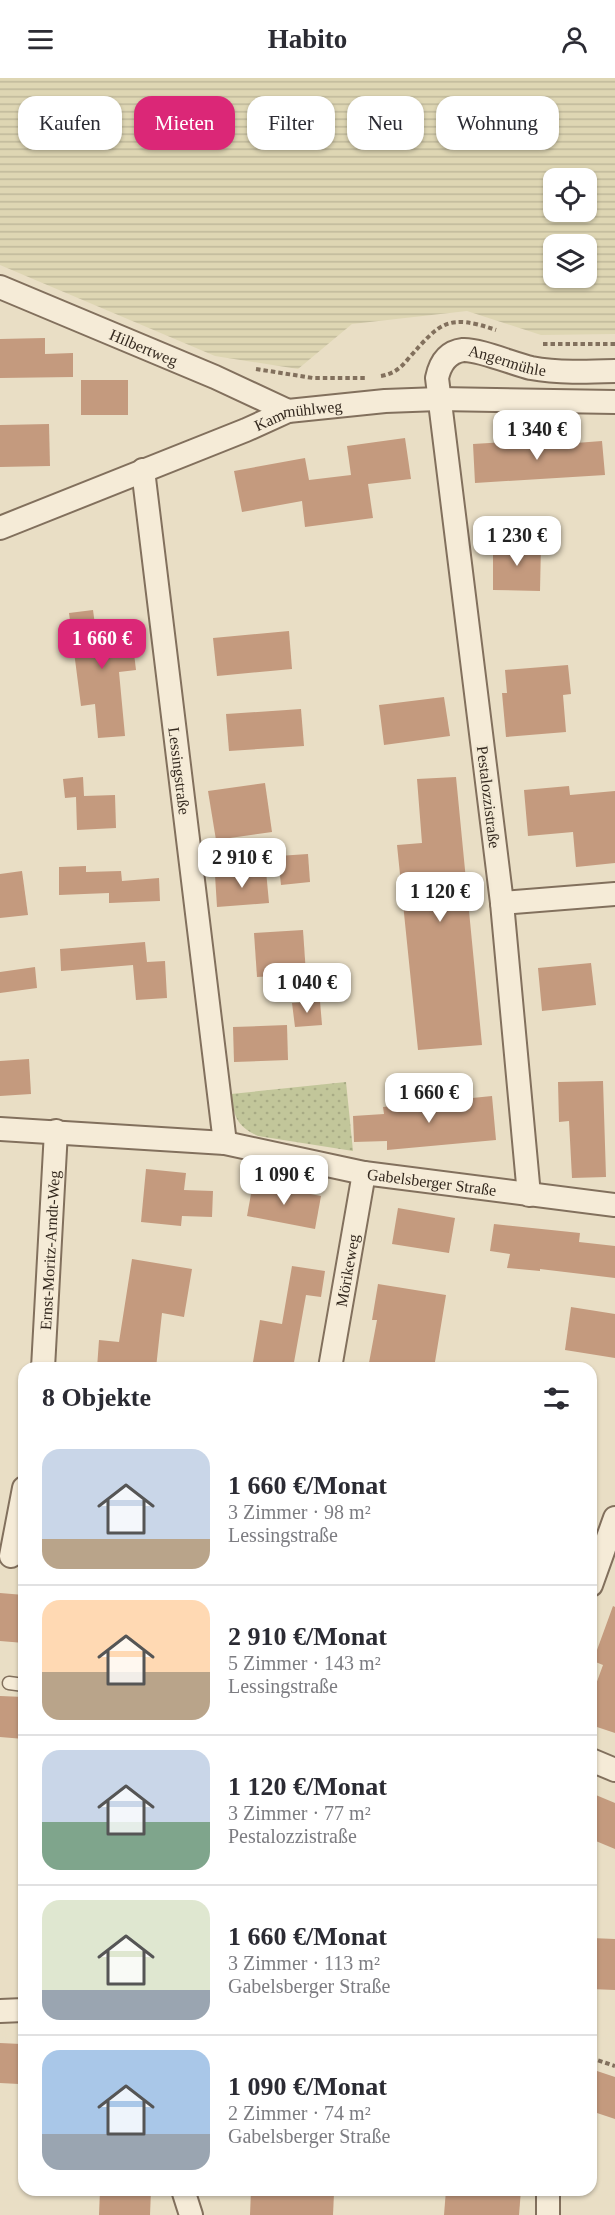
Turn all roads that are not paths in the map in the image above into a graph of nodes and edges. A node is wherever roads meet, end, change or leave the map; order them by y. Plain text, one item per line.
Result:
1 (0, 287) edge
2 (615, 371) edge
3 (439, 399) junction
4 (615, 402) edge
5 (288, 411) junction
6 (143, 470) junction
7 (0, 528) edge
8 (615, 894) edge
9 (502, 903) junction
10 (0, 1129) edge
11 (56, 1131) junction
12 (225, 1143) junction
13 (364, 1173) junction
14 (529, 1195) junction
15 (615, 1205) edge
16 (44, 1362) edge
17 (331, 1362) edge
18 (615, 1518) edge
19 (18, 1522) edge
20 (12, 1556) edge
21 (597, 1569) edge
22 (9, 1683) dead end
23 (18, 1684) edge
24 (597, 1762) edge
25 (615, 1770) edge
26 (18, 2010) edge
27 (0, 2011) edge
28 (185, 2196) edge
29 (548, 2196) edge
30 (191, 2215) edge
31 (548, 2215) edge

1 - 5 street, Hilbertweg
2 - 3 street, Angermühle
3 - 4 street, Kammühlweg
3 - 5 street, Kammühlweg
3 - 9 street, Pestalozzistraße
5 - 6 street, Kammühlweg
6 - 7 street, Kammühlweg
6 - 12 street, Lessingstraße
8 - 9 street
9 - 14 street, Pestalozzistraße
10 - 11 street, Gabelsberger Straße
11 - 12 street, Gabelsberger Straße
11 - 16 street, Ernst-Moritz-Arndt-Weg
12 - 13 street, Gabelsberger Straße
13 - 14 street, Gabelsberger Straße
13 - 17 street, Mörikeweg
14 - 15 street, Gabelsberger Straße
18 - 21 street
19 - 20 street
22 - 23 lane
24 - 25 street
26 - 27 street
28 - 30 street
29 - 31 street

